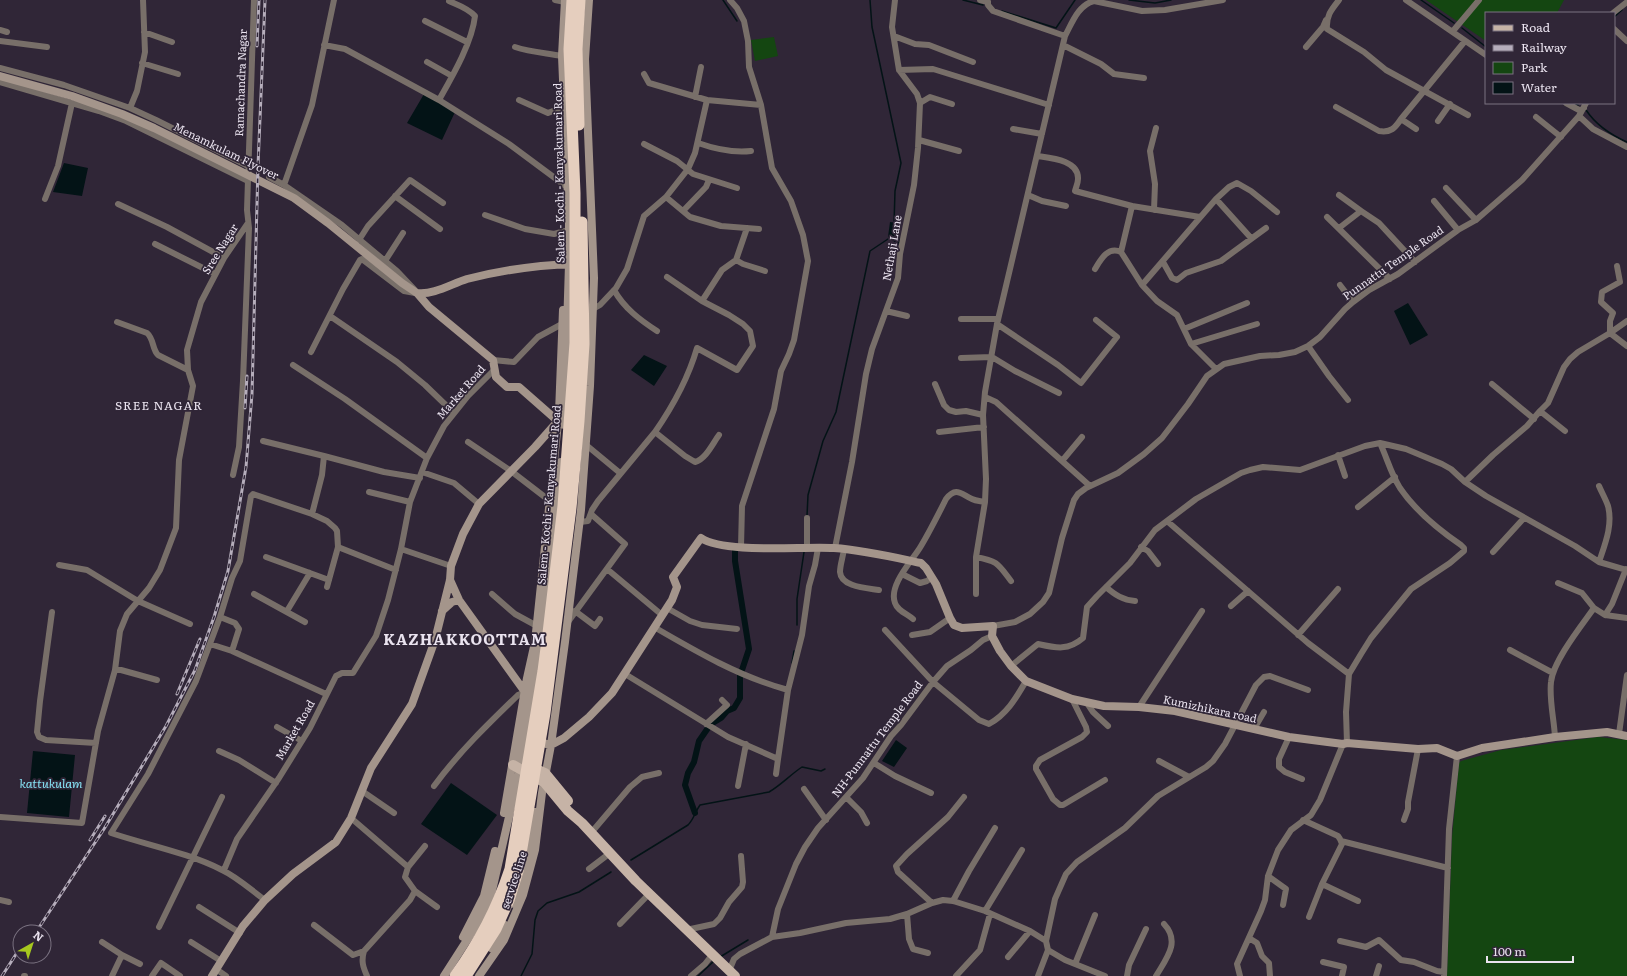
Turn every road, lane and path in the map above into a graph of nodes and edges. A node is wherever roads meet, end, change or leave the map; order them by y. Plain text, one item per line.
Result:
1 (143, 0) edge
2 (254, 0) edge
3 (334, 0) edge
4 (449, 0) edge
5 (555, 0) edge
6 (580, 0) edge
7 (589, 0) edge
8 (730, 0) edge
9 (895, 0) edge
10 (980, 0) edge
11 (1223, 0) edge
12 (1338, 0) edge
13 (1406, 0) edge
14 (1479, 0) edge
15 (567, 1) edge
16 (989, 1) edge
17 (1627, 2) edge
18 (462, 3) edge
19 (1614, 12) edge
20 (1326, 20) junction
21 (425, 21) dead end
22 (0, 30) edge
23 (1615, 30) edge
24 (1453, 31) junction
25 (7, 32) dead end
26 (144, 32) junction
27 (894, 36) junction
28 (1065, 36) junction
29 (0, 41) edge
30 (1465, 41) junction
31 (1627, 41) edge
32 (172, 42) dead end
33 (467, 42) junction
34 (324, 45) junction
35 (1063, 45) junction
36 (47, 47) dead end
37 (515, 47) dead end
38 (1306, 47) dead end
39 (1485, 54) edge
40 (562, 56) junction
41 (426, 62) dead end
42 (973, 62) dead end
43 (142, 63) junction
44 (702, 66) dead end
45 (0, 68) edge
46 (900, 70) junction
47 (178, 74) dead end
48 (644, 74) dead end
49 (0, 76) edge
50 (452, 76) junction
51 (1144, 78) dead end
52 (0, 82) edge
53 (1424, 92) junction
54 (695, 97) junction
55 (439, 100) junction
56 (519, 100) dead end
57 (707, 100) junction
58 (72, 103) junction
59 (920, 103) junction
60 (952, 104) dead end
61 (1450, 104) junction
62 (1568, 104) edge
63 (761, 105) junction
64 (1049, 105) junction
65 (1585, 106) edge
66 (563, 107) junction
67 (1336, 107) dead end
68 (130, 108) junction
69 (1468, 115) dead end
70 (1579, 116) junction
71 (1536, 117) dead end
72 (1401, 119) junction
73 (1438, 121) dead end
74 (1156, 128) dead end
75 (1013, 129) dead end
76 (1416, 130) dead end
77 (1042, 134) junction
78 (1561, 137) junction
79 (919, 140) junction
80 (698, 143) junction
81 (644, 144) dead end
82 (1626, 146) edge
83 (751, 151) dead end
84 (958, 151) dead end
85 (1037, 156) junction
86 (248, 166) junction
87 (688, 169) junction
88 (269, 177) dead end
89 (709, 180) junction
90 (248, 181) junction
91 (284, 185) junction
92 (567, 187) junction
93 (737, 188) dead end
94 (1446, 188) dead end
95 (1028, 195) junction
96 (1338, 195) dead end
97 (395, 196) junction
98 (666, 197) junction
99 (45, 199) dead end
100 (1216, 199) junction
101 (1434, 201) dead end
102 (118, 204) dead end
103 (443, 204) dead end
104 (1066, 206) dead end
105 (1132, 206) junction
106 (1154, 210) junction
107 (683, 211) junction
108 (1361, 211) junction
109 (1277, 212) dead end
110 (486, 215) dead end
111 (1200, 217) junction
112 (1327, 217) dead end
113 (1476, 220) junction
114 (248, 223) junction
115 (747, 228) junction
116 (1266, 228) dead end
117 (1339, 228) junction
118 (440, 229) dead end
119 (759, 229) dead end
120 (569, 230) junction
121 (1458, 230) junction
122 (403, 233) dead end
123 (1251, 238) junction
124 (359, 240) junction
125 (155, 244) dead end
126 (1121, 252) junction
127 (224, 258) junction
128 (736, 260) junction
129 (385, 261) junction
130 (1163, 262) junction
131 (1415, 262) junction
132 (569, 264) junction
133 (592, 266) junction
134 (1617, 266) dead end
135 (1095, 269) dead end
136 (765, 271) dead end
137 (215, 274) junction
138 (666, 277) dead end
139 (1390, 278) junction
140 (1142, 285) junction
141 (1340, 286) dead end
142 (614, 290) junction
143 (417, 293) junction
144 (702, 302) junction
145 (1353, 302) junction
146 (1247, 303) dead end
147 (593, 309) junction
148 (886, 311) junction
149 (330, 316) junction
150 (907, 316) dead end
151 (961, 319) dead end
152 (1096, 320) dead end
153 (1627, 321) edge
154 (117, 322) dead end
155 (998, 322) junction
156 (562, 324) junction
157 (1257, 324) dead end
158 (1184, 329) junction
159 (658, 330) dead end
160 (1610, 333) junction
161 (1192, 344) junction
162 (1308, 346) junction
163 (1627, 346) edge
164 (311, 352) dead end
165 (992, 356) junction
166 (961, 358) dead end
167 (493, 360) junction
168 (293, 365) dead end
169 (495, 369) junction
170 (1216, 369) junction
171 (188, 370) junction
172 (935, 384) dead end
173 (1492, 384) dead end
174 (1059, 393) dead end
175 (985, 397) junction
176 (1348, 400) dead end
177 (1540, 411) junction
178 (454, 413) junction
179 (983, 415) junction
180 (1534, 419) junction
181 (561, 423) junction
182 (984, 427) junction
183 (1565, 431) dead end
184 (655, 432) junction
185 (939, 432) dead end
186 (719, 435) dead end
187 (1082, 437) dead end
188 (264, 441) dead end
189 (468, 442) dead end
190 (583, 443) junction
191 (1380, 443) junction
192 (1338, 455) junction
193 (324, 456) junction
194 (427, 458) junction
195 (1062, 461) junction
196 (511, 471) junction
197 (422, 472) junction
198 (620, 473) junction
199 (233, 475) dead end
200 (1346, 476) dead end
201 (1395, 477) junction
202 (420, 478) junction
203 (1465, 482) junction
204 (1090, 486) junction
205 (1599, 486) dead end
206 (369, 492) dead end
207 (550, 501) junction
208 (410, 502) junction
209 (985, 502) junction
210 (479, 504) junction
211 (1358, 507) dead end
212 (312, 514) junction
213 (591, 514) junction
214 (807, 518) dead end
215 (1524, 518) junction
216 (1167, 521) junction
217 (580, 522) junction
218 (338, 547) junction
219 (741, 547) junction
220 (1141, 547) junction
221 (807, 548) junction
222 (818, 548) junction
223 (835, 548) junction
224 (401, 549) junction
225 (844, 549) junction
226 (1493, 552) dead end
227 (266, 557) dead end
228 (976, 557) junction
229 (910, 561) junction
230 (1599, 562) junction
231 (1158, 564) dead end
232 (59, 565) dead end
233 (452, 566) junction
234 (607, 569) junction
235 (396, 570) junction
236 (1626, 570) edge
237 (310, 573) junction
238 (902, 574) junction
239 (932, 577) junction
240 (450, 580) junction
241 (1011, 581) dead end
242 (1558, 584) dead end
243 (1106, 587) junction
244 (1338, 589) dead end
245 (879, 590) dead end
246 (1248, 591) junction
247 (254, 594) dead end
248 (492, 594) dead end
249 (976, 594) dead end
250 (459, 600) junction
251 (138, 601) junction
252 (1135, 602) dead end
253 (1231, 606) dead end
254 (1594, 608) junction
255 (287, 610) junction
256 (442, 611) junction
257 (575, 611) junction
258 (665, 611) junction
259 (1202, 611) dead end
260 (52, 612) dead end
261 (1605, 615) junction
262 (220, 617) junction
263 (600, 618) dead end
264 (950, 618) junction
265 (1627, 618) edge
266 (913, 619) dead end
267 (305, 622) dead end
268 (567, 623) junction
269 (190, 624) dead end
270 (537, 626) junction
271 (993, 626) junction
272 (654, 627) junction
273 (736, 629) dead end
274 (885, 630) dead end
275 (1298, 634) junction
276 (912, 635) dead end
277 (992, 636) junction
278 (210, 644) junction
279 (1510, 650) dead end
280 (232, 651) junction
281 (1011, 666) junction
282 (114, 670) junction
283 (1553, 673) junction
284 (625, 674) junction
285 (1349, 674) junction
286 (1627, 675) edge
287 (156, 680) dead end
288 (1026, 681) junction
289 (933, 682) junction
290 (788, 690) junction
291 (1308, 690) dead end
292 (525, 692) junction
293 (326, 694) junction
294 (1072, 699) junction
295 (722, 700) dead end
296 (1087, 703) junction
297 (1139, 707) junction
298 (1264, 712) dead end
299 (706, 724) junction
300 (1235, 725) junction
301 (1108, 726) dead end
302 (277, 727) dead end
303 (1254, 729) junction
304 (1623, 735) edge
305 (520, 737) junction
306 (1289, 737) junction
307 (1555, 737) junction
308 (302, 741) junction
309 (96, 743) junction
310 (547, 744) junction
311 (746, 744) junction
312 (1345, 744) junction
313 (1418, 749) junction
314 (219, 751) dead end
315 (1457, 756) junction
316 (778, 758) junction
317 (1159, 761) dead end
318 (874, 763) junction
319 (516, 764) junction
320 (659, 773) dead end
321 (776, 774) dead end
322 (1189, 777) junction
323 (1302, 779) dead end
324 (1106, 780) dead end
325 (541, 782) junction
326 (276, 783) junction
327 (434, 786) dead end
328 (738, 786) dead end
329 (804, 789) dead end
330 (362, 791) junction
331 (931, 793) dead end
332 (222, 797) dead end
333 (846, 797) junction
334 (964, 797) dead end
335 (394, 812) dead end
336 (0, 817) edge
337 (351, 818) junction
338 (826, 820) junction
339 (1303, 820) junction
340 (1404, 820) dead end
341 (867, 823) dead end
342 (995, 828) dead end
343 (591, 833) junction
344 (1341, 841) junction
345 (425, 846) dead end
346 (1022, 850) dead end
347 (610, 853) junction
348 (741, 856) dead end
349 (193, 859) junction
350 (408, 867) junction
351 (1448, 868) junction
352 (589, 869) dead end
353 (224, 870) junction
354 (1268, 876) junction
355 (1322, 884) junction
356 (415, 891) junction
357 (649, 894) junction
358 (0, 900) edge
359 (265, 900) junction
360 (953, 901) junction
361 (1358, 901) dead end
362 (9, 902) dead end
363 (932, 903) junction
364 (1283, 905) dead end
365 (199, 907) dead end
366 (437, 907) dead end
367 (987, 912) junction
368 (907, 914) junction
369 (1095, 915) dead end
370 (1309, 917) dead end
371 (620, 924) dead end
372 (1164, 924) dead end
373 (314, 926) dead end
374 (159, 928) dead end
375 (1146, 929) dead end
376 (686, 930) junction
377 (1030, 931) junction
378 (240, 933) junction
379 (772, 937) junction
380 (1249, 938) junction
381 (1046, 941) junction
382 (1340, 941) dead end
383 (102, 942) dead end
384 (191, 942) dead end
385 (1048, 950) junction
386 (364, 951) junction
387 (928, 953) dead end
388 (122, 955) junction
389 (1008, 957) dead end
390 (715, 958) junction
391 (221, 961) junction
392 (1323, 962) dead end
393 (140, 964) dead end
394 (1075, 964) junction
395 (1379, 966) dead end
396 (214, 972) edge
397 (732, 973) edge
398 (1444, 974) edge
399 (112, 976) edge
400 (152, 976) edge
401 (180, 976) edge
402 (226, 976) edge
403 (367, 976) edge
404 (438, 976) edge
405 (444, 976) edge
406 (455, 976) edge
407 (466, 976) edge
408 (473, 976) edge
409 (479, 976) edge
410 (691, 976) edge
411 (956, 976) edge
412 (1038, 976) edge
413 (1105, 976) edge
414 (1127, 976) edge
415 (1156, 976) edge
416 (1240, 976) edge
417 (1270, 976) edge
418 (1342, 976) edge
419 (1376, 976) edge

1 - 26 street
2 - 86 street, Ramachandra Nagar
3 - 34 street
4 - 18 street
5 - 15 street
6 - 407 highway, Salem - Kochi - Kanyakumari Road
7 - 133 main road
8 - 63 street
9 - 27 street, Nethaji Lane
10 - 16 street
11 - 28 street
12 - 20 street
13 - 24 street
14 - 24 street
15 - 40 main road
15 - 406 highway, Salem - Kochi - Kanyakumari Road
16 - 28 street
17 - 19 street
18 - 33 street
20 - 38 street
20 - 53 street
21 - 33 street
22 - 25 street
23 - 31 street
24 - 30 street
26 - 32 street
26 - 43 street
27 - 42 street
27 - 46 street, Nethaji Lane
28 - 35 street
29 - 36 street
30 - 39 street
30 - 53 street
33 - 50 street
34 - 55 street
34 - 91 street
35 - 51 street
35 - 64 street
37 - 40 street
40 - 66 main road
41 - 50 street
43 - 47 street
43 - 68 street
44 - 54 street
45 - 68 street
46 - 59 street, Nethaji Lane
46 - 64 street
48 - 54 street
49 - 143 main road, Menamkulam Flyover
50 - 55 street
52 - 58 street
53 - 61 street
53 - 72 street
54 - 57 street
55 - 92 street
56 - 66 street
57 - 63 street
57 - 80 street
58 - 90 street
58 - 99 street
59 - 60 street
59 - 79 street, Nethaji Lane
61 - 69 street
61 - 73 street
62 - 65 street
63 - 219 street
64 - 77 street
65 - 70 street, Punnattu Temple Road
66 - 92 main road
67 - 72 street
68 - 86 street
70 - 78 street, Punnattu Temple Road
70 - 82 street
71 - 78 street
72 - 76 street
74 - 106 street
75 - 77 street
77 - 85 street
78 - 113 street, Punnattu Temple Road
79 - 84 street
79 - 148 street, Nethaji Lane
80 - 83 street
80 - 87 street
81 - 87 street
85 - 95 street
85 - 105 street
86 - 90 street, Ramachandra Nagar
87 - 89 street
87 - 98 street
88 - 91 street
89 - 93 street
89 - 107 street
90 - 114 street, Sree Nagar
91 - 124 street
92 - 120 main road
94 - 113 street
95 - 104 street
95 - 155 street
96 - 108 street
97 - 103 street
97 - 118 street
97 - 124 street
98 - 107 street
98 - 142 street
100 - 109 street
100 - 111 street
100 - 123 street
101 - 121 street
102 - 127 street
105 - 106 street
105 - 126 street
106 - 111 street
107 - 115 street
108 - 117 street
108 - 131 street
110 - 120 street
111 - 130 street
112 - 117 street
113 - 121 street, Punnattu Temple Road
114 - 127 street, Sree Nagar
114 - 199 street
115 - 119 street
115 - 128 street
116 - 123 street
117 - 139 street
120 - 132 main road
121 - 131 street, Punnattu Temple Road
122 - 129 street
123 - 130 street
124 - 129 street
125 - 137 street
126 - 135 street
126 - 140 street
127 - 137 street, Sree Nagar
128 - 136 street
128 - 144 street
129 - 143 street
130 - 140 street
131 - 139 street, Punnattu Temple Road
132 - 133 main road
132 - 143 main road
132 - 156 main road
132 - 181 main road
133 - 147 main road
133 - 190 main road
134 - 160 street
137 - 171 street, Sree Nagar
138 - 144 street
139 - 145 street, Punnattu Temple Road
140 - 158 street
141 - 145 street
142 - 147 street
142 - 159 street
143 - 149 street
143 - 167 main road, Menamkulam Flyover
144 - 184 street
145 - 162 street, Punnattu Temple Road
146 - 158 street
147 - 190 main road
148 - 150 street
148 - 223 street, Nethaji Lane
149 - 164 street
149 - 178 street
151 - 155 street
152 - 155 street
153 - 160 street
154 - 171 street
155 - 165 street
156 - 167 street
156 - 181 main road
157 - 161 street
158 - 161 street
160 - 163 street
160 - 177 street
161 - 170 street
162 - 170 street, Punnattu Temple Road
162 - 176 street
165 - 166 street
165 - 174 street
165 - 175 street
167 - 169 main road
168 - 194 street
169 - 178 street, Market Road
169 - 181 main road
170 - 204 street, Punnattu Temple Road
171 - 251 street, Sree Nagar
172 - 179 street
173 - 180 street
175 - 179 street
175 - 195 street
177 - 180 street
177 - 183 street
178 - 194 street, Market Road
179 - 182 street
180 - 203 street
181 - 190 main road
181 - 196 main road
181 - 207 main road
181 - 305 main road
182 - 185 street
182 - 209 street
184 - 186 street
184 - 198 street
187 - 195 street
188 - 193 street
189 - 196 street
190 - 198 street
190 - 217 main road
190 - 310 main road
191 - 192 street
191 - 201 street
191 - 203 street
192 - 200 street
192 - 216 street
193 - 202 street
193 - 212 street
194 - 197 street, Market Road
195 - 204 street
196 - 207 street
196 - 210 main road
197 - 202 street, Market Road
197 - 210 street
198 - 213 street
201 - 211 street
201 - 285 street
202 - 208 street, Market Road
203 - 215 street
204 - 271 street, Punnattu Temple Road
205 - 230 street
206 - 208 street
207 - 270 main road
208 - 224 street, Market Road
209 - 228 street
209 - 229 street
210 - 233 main road
212 - 218 street
212 - 262 street
213 - 217 street
213 - 234 street
214 - 221 street
215 - 226 street
215 - 230 street
216 - 220 street
216 - 246 street
217 - 268 main road
218 - 235 street
218 - 237 street
219 - 221 main road
219 - 258 main road
220 - 231 street
220 - 243 street
221 - 222 main road
222 - 223 main road
222 - 290 street
223 - 225 main road
224 - 233 street
224 - 235 street, Market Road
225 - 229 main road
225 - 245 street
227 - 237 street
228 - 241 street
228 - 249 street
229 - 238 street
229 - 239 main road
230 - 236 street
232 - 251 street
233 - 240 main road
234 - 257 street
234 - 258 street
235 - 293 street, Market Road
236 - 261 street
237 - 255 street
238 - 239 street
238 - 266 street
239 - 264 main road
240 - 250 main road
240 - 256 main road
242 - 254 street
243 - 252 street
243 - 281 street
244 - 275 street
246 - 253 street
246 - 275 street
247 - 255 street
248 - 270 street
250 - 256 main road
250 - 292 main road
251 - 269 street
251 - 282 street, Sree Nagar
254 - 261 street
254 - 283 street
255 - 267 street
256 - 330 main road
257 - 263 street
257 - 268 street
258 - 272 main road
258 - 273 street
259 - 297 street
260 - 309 street
261 - 265 street
262 - 278 street
262 - 280 street
264 - 271 main road
264 - 276 street
268 - 310 main road
270 - 292 main road
271 - 277 main road
272 - 284 main road
272 - 290 street
274 - 289 street
275 - 285 street
277 - 281 main road, Kumizhikara road
277 - 289 street, NH-Punnattu Temple Road
278 - 280 street
278 - 349 street
279 - 283 street
280 - 293 street
281 - 288 main road, Kumizhikara road
282 - 287 street
282 - 309 street, Sree Nagar
283 - 307 street
284 - 299 street
284 - 310 main road
285 - 312 street
286 - 304 street
288 - 289 street
288 - 294 main road, Kumizhikara road
289 - 318 street, NH-Punnattu Temple Road
290 - 316 street
291 - 300 street
292 - 305 main road
292 - 327 street
293 - 308 street, Market Road
294 - 296 main road, Kumizhikara road
294 - 324 street
295 - 299 street
296 - 297 main road, Kumizhikara road
296 - 301 street
297 - 300 main road, Kumizhikara road
298 - 303 street
299 - 311 street
300 - 303 main road, Kumizhikara road
300 - 322 street
302 - 308 street
303 - 306 main road, Kumizhikara road
304 - 307 main road
305 - 310 main road
305 - 319 main road
306 - 312 main road, Kumizhikara road
306 - 323 street
307 - 315 main road
308 - 326 street, Market Road
309 - 336 street, Sree Nagar
310 - 325 main road
311 - 316 street
311 - 328 street
312 - 313 main road, Kumizhikara road
312 - 339 street
313 - 315 main road, Kumizhikara road
313 - 340 street
314 - 326 street
315 - 351 street
316 - 321 street
317 - 322 street
318 - 331 street
318 - 333 street, NH-Punnattu Temple Road
319 - 325 main road
319 - 404 main road
319 - 405 main road
320 - 343 street
322 - 381 street
325 - 343 main road
325 - 408 main road
325 - 409 main road, service line
326 - 353 street, Market Road
329 - 338 street
330 - 335 street
330 - 337 main road
332 - 349 street
333 - 338 street, NH-Punnattu Temple Road
333 - 341 street
334 - 363 street
337 - 350 street
337 - 359 main road
338 - 379 street, NH-Punnattu Temple Road
339 - 344 street
339 - 354 street
342 - 360 street
343 - 347 main road
344 - 351 street
344 - 355 street
345 - 350 street
346 - 367 street
347 - 352 street
347 - 357 main road
348 - 376 street
349 - 353 street
349 - 374 street
350 - 356 street
351 - 398 street
353 - 359 street
354 - 364 street
354 - 380 street
355 - 361 street
355 - 370 street
356 - 366 street
356 - 386 street
357 - 371 street
357 - 376 main road
358 - 362 street
359 - 378 main road
360 - 363 street
360 - 367 street
363 - 368 street
365 - 378 street
367 - 377 street
367 - 411 street
368 - 379 street
368 - 387 street
369 - 394 street
372 - 415 street
373 - 386 street
375 - 414 street
376 - 390 main road
377 - 381 street
377 - 389 street
378 - 391 main road
379 - 397 street
380 - 416 street
380 - 417 street
381 - 385 street
382 - 398 street
383 - 388 street
384 - 391 street
385 - 394 street
385 - 412 street
386 - 403 street
388 - 393 street
388 - 399 street
390 - 397 main road
390 - 410 street
391 - 396 main road
392 - 418 street
394 - 413 street
395 - 419 street
396 - 402 street
400 - 401 street

